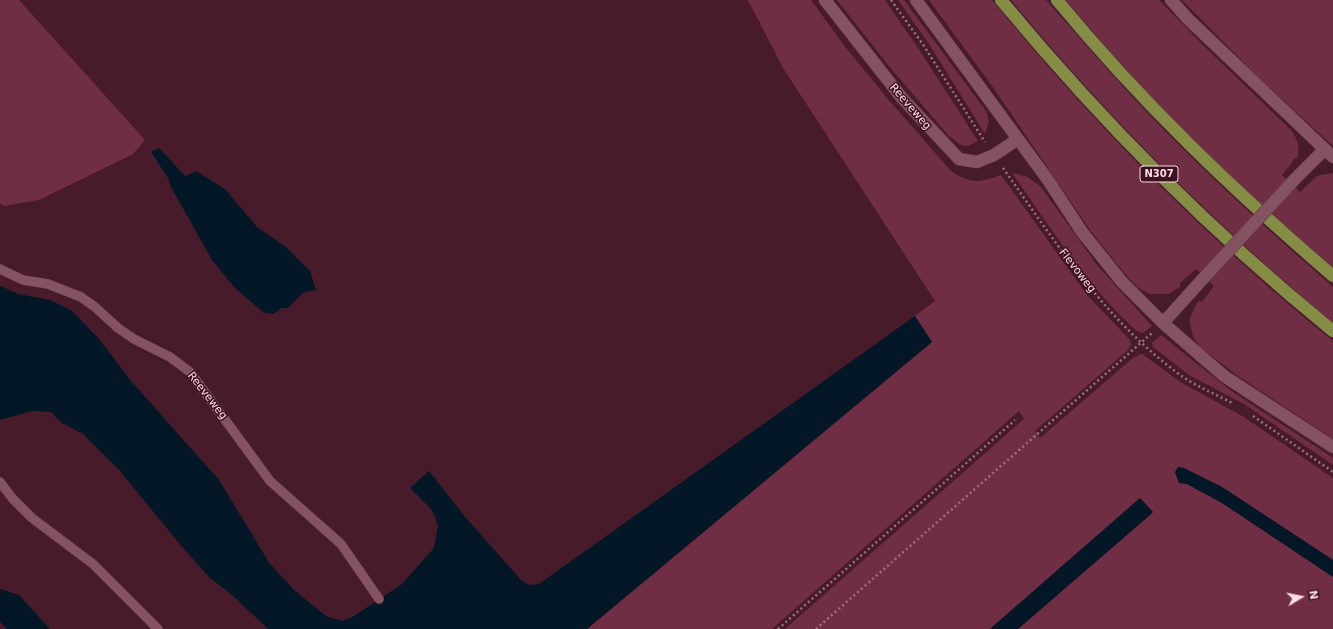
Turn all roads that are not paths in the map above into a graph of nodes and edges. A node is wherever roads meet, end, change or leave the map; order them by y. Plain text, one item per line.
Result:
1 (825, 0) edge
2 (916, 0) edge
3 (1001, 0) edge
4 (1057, 0) edge
5 (1171, 0) edge
6 (1018, 139) junction
7 (1328, 154) edge
8 (0, 269) edge
9 (1333, 276) edge
10 (1163, 323) junction
11 (1333, 331) edge
12 (1333, 447) edge
13 (0, 482) edge
14 (379, 599) dead end
15 (158, 629) edge

1 - 6 street, Reeveweg
2 - 6 street
3 - 11 highway, N307
4 - 9 highway
5 - 7 street
6 - 10 street
7 - 10 street, bridge
8 - 14 lane, Reeveweg
10 - 12 street
13 - 15 lane

